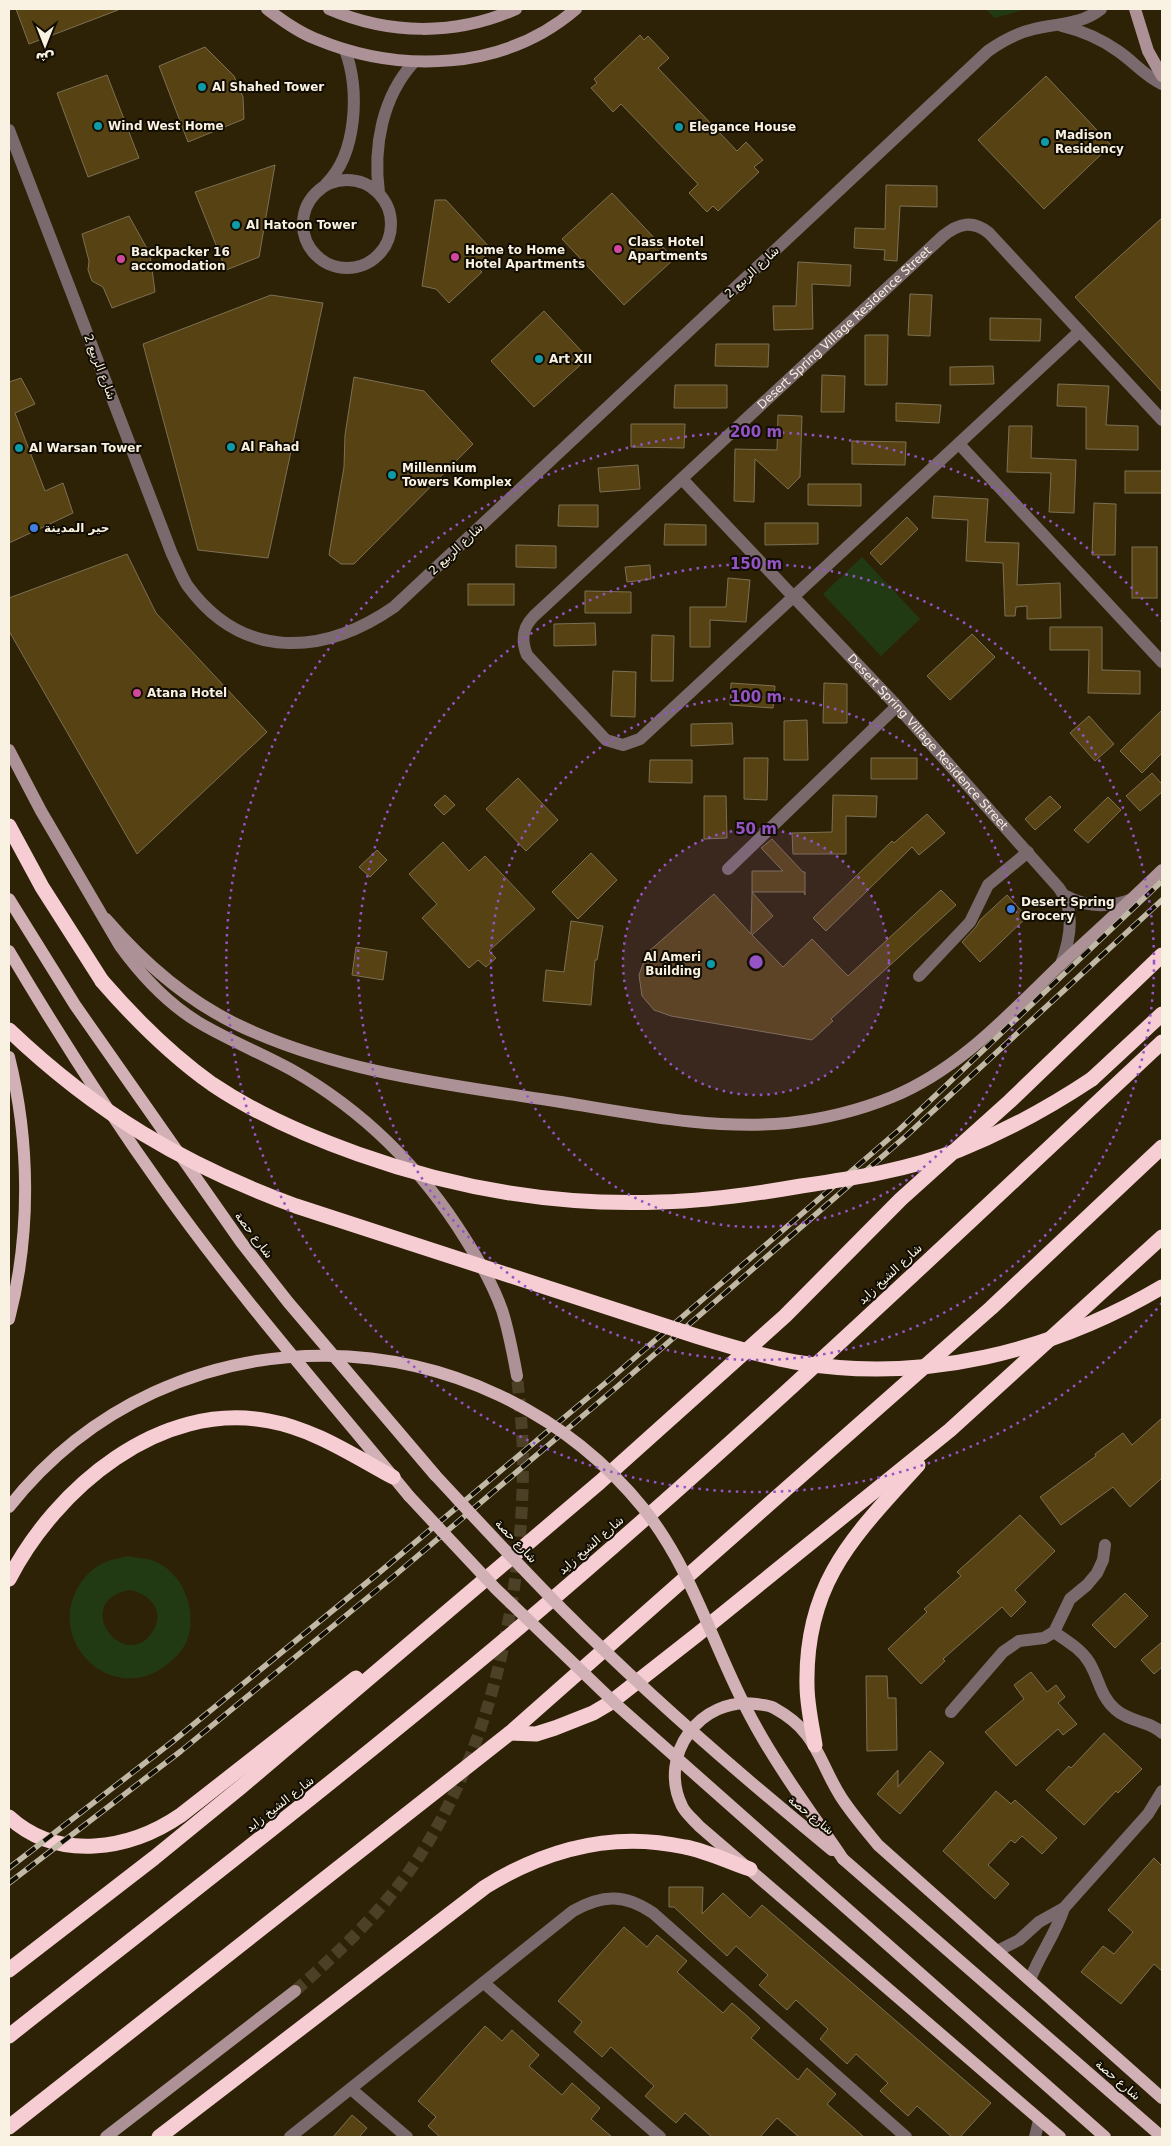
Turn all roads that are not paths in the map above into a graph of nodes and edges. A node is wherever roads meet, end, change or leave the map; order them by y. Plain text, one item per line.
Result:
1 (267, 9) edge
2 (329, 9) edge
3 (516, 9) edge
4 (576, 9) edge
5 (1102, 9) edge
6 (1135, 9) edge
7 (1062, 26) junction
8 (346, 50) junction
9 (414, 62) junction
10 (1162, 76) edge
11 (1162, 84) edge
12 (9, 130) edge
13 (326, 184) junction
14 (379, 193) junction
15 (1080, 331) junction
16 (1162, 420) edge
17 (959, 444) junction
18 (682, 479) junction
19 (794, 598) junction
20 (1162, 662) edge
21 (897, 706) junction
22 (9, 750) edge
23 (9, 826) edge
24 (1028, 852) junction
25 (728, 870) dead end
26 (1162, 870) edge
27 (1062, 892) junction
28 (1132, 898) junction
29 (9, 899) edge
30 (106, 919) junction
31 (9, 951) edge
32 (1162, 955) edge
33 (1061, 964) junction
34 (1162, 964) edge
35 (919, 976) dead end
36 (1129, 988) junction
37 (1162, 1014) edge
38 (9, 1030) edge
39 (1162, 1042) edge
40 (9, 1056) edge
41 (1162, 1147) edge
42 (1162, 1237) edge
43 (1162, 1287) edge
44 (9, 1319) edge
45 (517, 1376) tunnel mouth
46 (950, 1430) junction
47 (393, 1477) junction
48 (9, 1507) edge
49 (1105, 1545) dead end
50 (9, 1579) edge
51 (1054, 1632) junction
52 (414, 1641) junction
53 (951, 1712) dead end
54 (510, 1733) junction
55 (1162, 1733) edge
56 (815, 1745) junction
57 (1162, 1791) edge
58 (1162, 1808) edge
59 (1148, 1814) junction
60 (9, 1817) edge
61 (843, 1859) junction
62 (750, 1869) junction
63 (1064, 1908) junction
64 (997, 1951) junction
65 (9, 1970) edge
66 (1030, 1980) junction
67 (484, 1983) junction
68 (296, 1991) tunnel mouth
69 (9, 2036) edge
70 (351, 2089) junction
71 (1162, 2098) edge
72 (1040, 2120) junction
73 (9, 2127) edge
74 (106, 2137) edge
75 (159, 2137) edge
76 (290, 2137) edge
77 (407, 2137) edge
78 (660, 2137) edge
79 (906, 2137) edge
80 (1035, 2137) edge
81 (1060, 2137) edge
82 (1105, 2137) edge
83 (1162, 2137) edge

1 - 8 main road
2 - 3 main road
4 - 9 main road
5 - 7 street, شارع الربيع 2
6 - 10 main road
7 - 11 street, شارع الربيع 2
7 - 12 street, شارع الربيع 2
8 - 9 main road
8 - 13 street
9 - 14 street
13 - 14 street
13 - 14 street
15 - 16 street
15 - 17 street, Desert Spring Village Residence Street
15 - 18 street, Desert Spring Village Residence Street
17 - 19 street, Desert Spring Village Residence Street
17 - 20 street
18 - 19 street, Desert Spring Village Residence Street
18 - 19 street, Desert Spring Village Residence Street
19 - 21 street, Desert Spring Village Residence Street
21 - 24 street, Desert Spring Village Residence Street
21 - 25 street
22 - 30 main road
23 - 37 highway, bridge
24 - 27 street, Desert Spring Village Residence Street
24 - 35 street
26 - 28 main road
27 - 28 street, Desert Spring Village Residence Street
27 - 33 street
28 - 33 main road
29 - 61 main road, شارع حصة, bridge
30 - 33 main road
30 - 45 main road
31 - 47 main road
32 - 36 highway
34 - 36 highway
36 - 52 highway
38 - 43 highway, bridge
39 - 69 highway, شارع الشيخ زايد
40 - 44 main road
41 - 54 highway
42 - 46 highway
46 - 54 highway
46 - 56 highway
47 - 50 highway
47 - 82 main road, bridge
48 - 61 main road, bridge
49 - 51 street
51 - 53 street
51 - 55 street
52 - 60 highway
52 - 65 highway
54 - 73 highway
56 - 62 main road
56 - 64 main road
57 - 59 street
58 - 59 street
59 - 63 street
61 - 83 main road, شارع حصة
62 - 72 main road
62 - 75 highway
63 - 64 street
63 - 66 street
64 - 66 main road
66 - 71 main road
67 - 70 street
67 - 78 street
67 - 79 street
68 - 74 main road
70 - 76 street
70 - 77 street
72 - 80 street
72 - 81 main road

